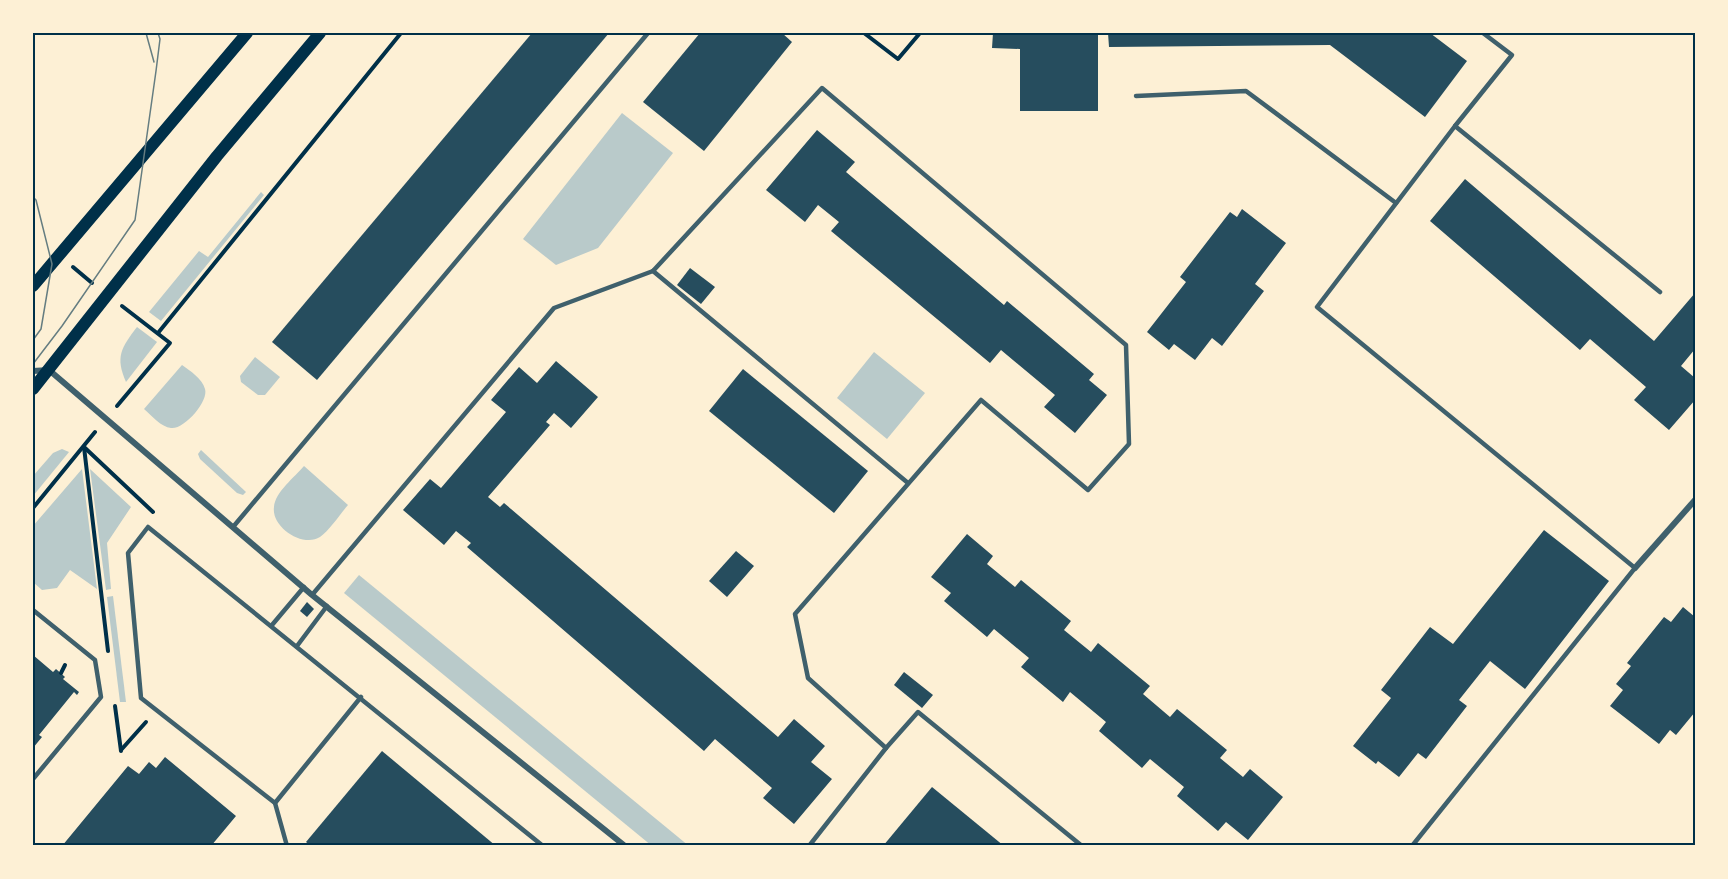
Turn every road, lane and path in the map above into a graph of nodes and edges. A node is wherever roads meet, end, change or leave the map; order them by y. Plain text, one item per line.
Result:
1 (247, 33) edge
2 (320, 33) edge
3 (401, 33) edge
4 (648, 33) edge
5 (864, 33) edge
6 (920, 33) edge
7 (1483, 33) edge
8 (1136, 96) dead end
9 (1455, 126) junction
10 (1396, 203) junction
11 (653, 271) junction
12 (87, 280) dead end
13 (33, 286) edge
14 (1660, 292) dead end
15 (107, 294) junction
16 (158, 333) junction
17 (49, 370) junction
18 (33, 371) edge
19 (33, 389) edge
20 (106, 418) junction
21 (84, 446) junction
22 (908, 483) junction
23 (1695, 500) edge
24 (33, 508) edge
25 (233, 527) junction
26 (154, 531) junction
27 (1635, 568) junction
28 (304, 587) junction
29 (312, 595) junction
30 (327, 606) junction
31 (33, 610) edge
32 (272, 625) junction
33 (297, 646) junction
34 (110, 662) dead end
35 (65, 665) dead end
36 (61, 673) dead end
37 (114, 695) dead end
38 (361, 697) junction
39 (157, 711) junction
40 (886, 748) junction
41 (33, 779) edge
42 (275, 803) junction
43 (287, 846) edge
44 (543, 846) edge
45 (625, 846) edge
46 (809, 846) edge
47 (1082, 846) edge
48 (1412, 846) edge

1 - 13 main road
2 - 15 main road
3 - 16 path
4 - 25 lane
5 - 6 path
7 - 9 lane
8 - 10 lane
9 - 10 lane
9 - 14 lane
10 - 27 lane
11 - 22 lane
11 - 22 lane
11 - 29 lane
12 - 15 path
15 - 16 path
15 - 17 main road
16 - 20 path
17 - 18 street
17 - 19 main road
17 - 20 street
20 - 21 path
20 - 25 street
21 - 24 path
21 - 26 path
21 - 34 path
22 - 40 lane
23 - 27 street
25 - 28 street
26 - 32 lane
26 - 39 lane
27 - 48 lane
28 - 29 street
28 - 32 lane
29 - 30 street
30 - 33 lane
30 - 45 street
31 - 41 lane
32 - 33 lane
33 - 38 lane
35 - 36 path
37 - 39 path
38 - 42 lane
38 - 44 lane
39 - 42 lane
40 - 46 lane
40 - 47 lane
42 - 43 lane

